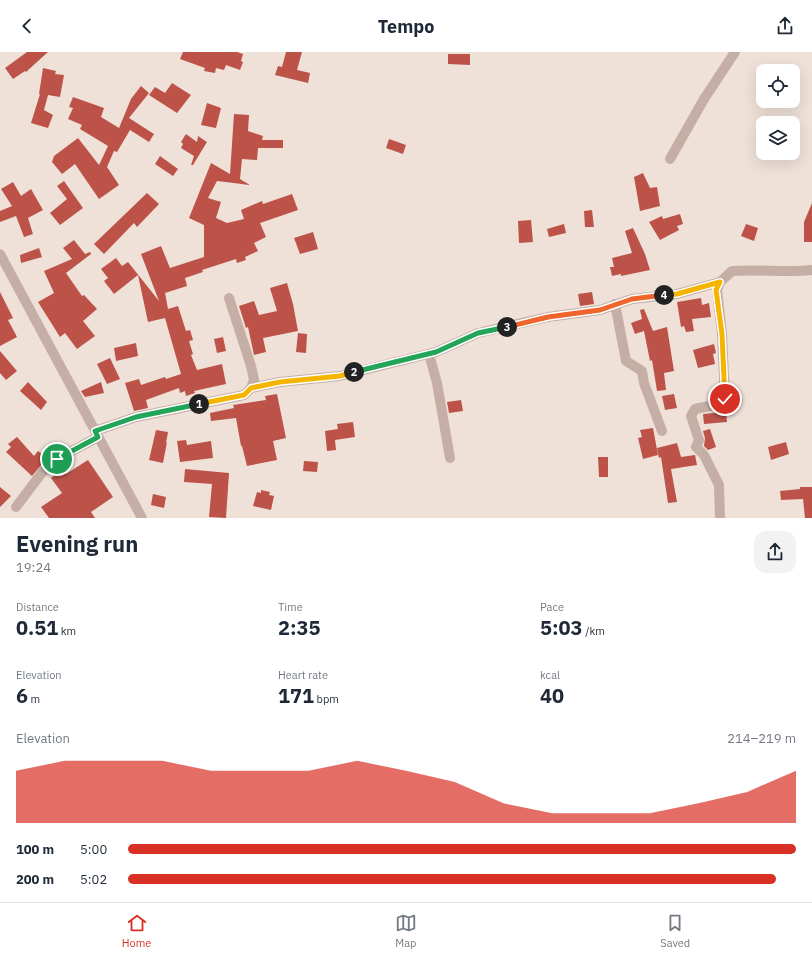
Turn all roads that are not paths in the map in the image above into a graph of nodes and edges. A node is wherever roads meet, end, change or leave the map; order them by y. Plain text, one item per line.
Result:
1 (735, 52) edge
2 (670, 159) dead end
3 (0, 254) edge
4 (812, 270) edge
5 (720, 282) junction
6 (229, 298) dead end
7 (615, 304) junction
8 (429, 354) junction
9 (251, 388) junction
10 (662, 431) dead end
11 (96, 434) junction
12 (450, 458) dead end
13 (16, 507) dead end
14 (142, 518) edge
15 (720, 518) edge

1 - 2 street
3 - 11 street
4 - 5 street
5 - 7 street
5 - 15 street
6 - 9 street
7 - 8 street
7 - 10 street
8 - 9 street
8 - 12 street
9 - 11 street
11 - 13 street
11 - 14 street

